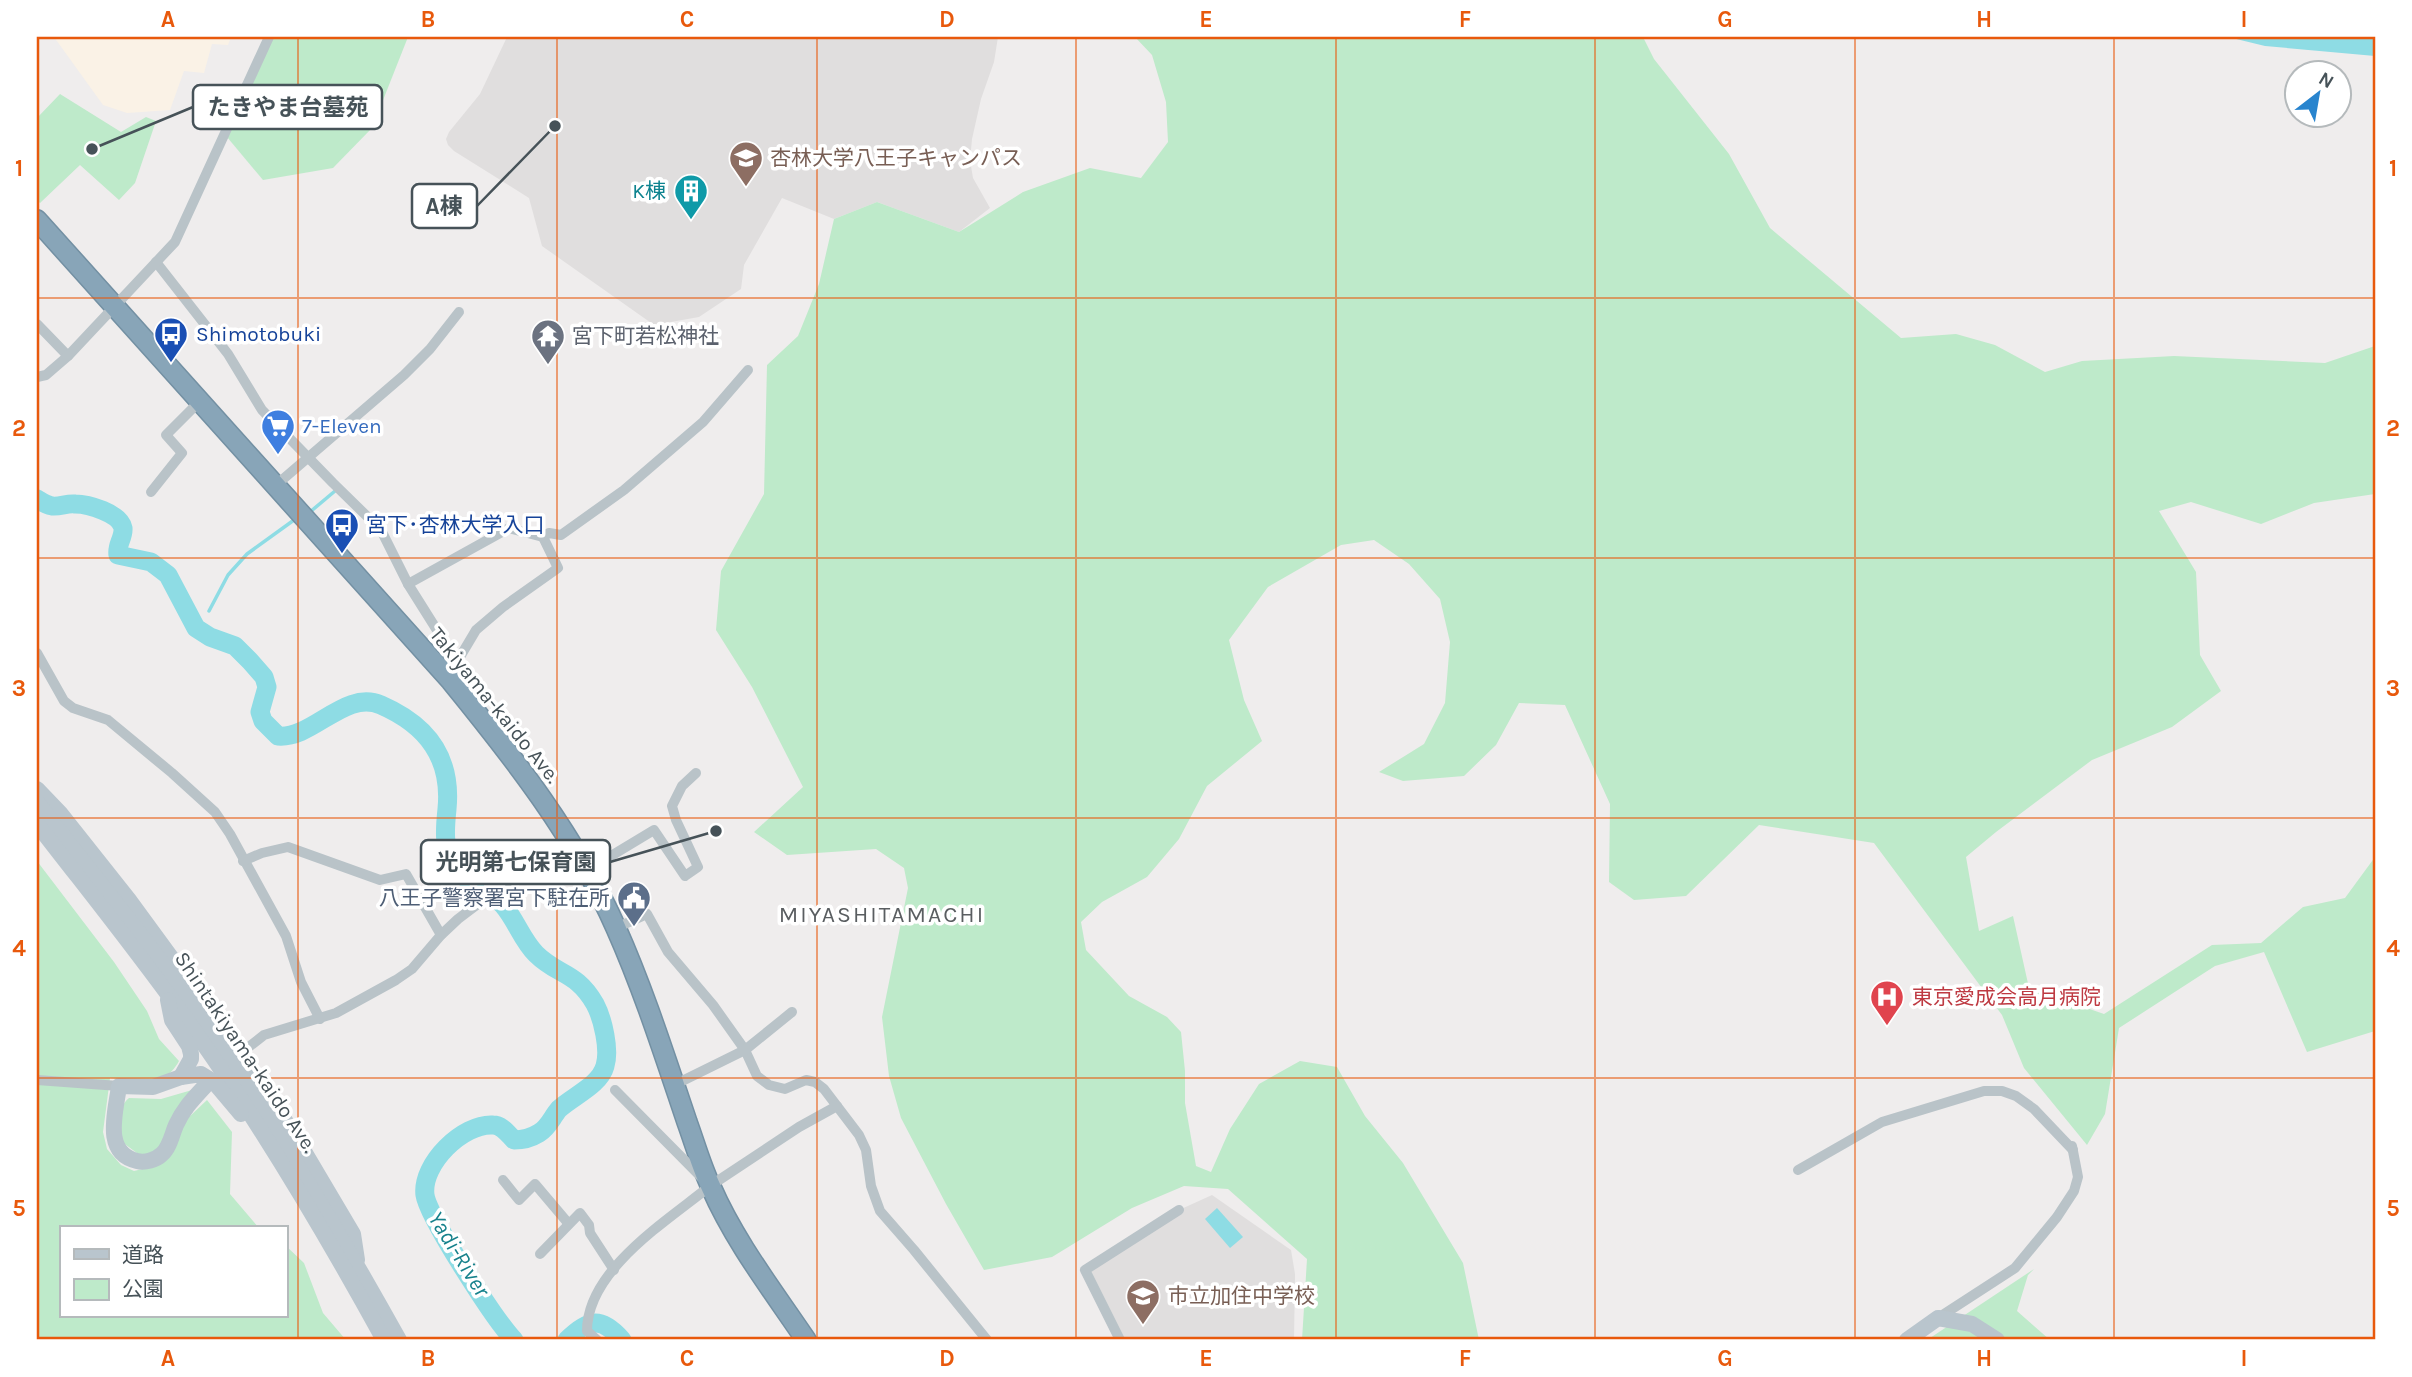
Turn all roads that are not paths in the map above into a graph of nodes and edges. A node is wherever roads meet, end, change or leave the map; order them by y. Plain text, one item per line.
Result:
1 (269, 37) edge
2 (37, 220) edge
3 (156, 262) junction
4 (115, 307) junction
5 (460, 312) dead end
6 (37, 324) edge
7 (68, 356) junction
8 (748, 370) dead end
9 (37, 377) edge
10 (200, 401) junction
11 (309, 458) junction
12 (275, 486) junction
13 (151, 492) dead end
14 (543, 537) junction
15 (408, 584) junction
16 (37, 653) edge
17 (454, 672) junction
18 (696, 773) dead end
19 (37, 789) edge
20 (37, 802) edge
21 (37, 824) edge
22 (243, 861) junction
23 (586, 872) junction
24 (616, 928) junction
25 (441, 935) junction
26 (166, 992) junction
27 (792, 1012) dead end
28 (320, 1019) junction
29 (745, 1050) junction
30 (239, 1055) junction
31 (181, 1077) junction
32 (37, 1080) edge
33 (674, 1085) junction
34 (119, 1086) junction
35 (205, 1086) dead end
36 (615, 1090) dead end
37 (837, 1106) junction
38 (271, 1146) junction
39 (1798, 1170) dead end
40 (503, 1180) dead end
41 (710, 1186) junction
42 (1179, 1210) dead end
43 (568, 1223) junction
44 (540, 1254) dead end
45 (358, 1269) junction
46 (614, 1270) junction
47 (377, 1301) junction
48 (1938, 1318) junction
49 (384, 1340) edge
50 (399, 1340) edge
51 (410, 1340) edge
52 (597, 1340) edge
53 (806, 1340) edge
54 (987, 1340) edge
55 (1120, 1340) edge
56 (1907, 1340) edge
57 (1997, 1340) edge

1 - 3 street
2 - 4 highway, Takiyama-kaido Ave.
3 - 4 street
3 - 11 street
4 - 7 street
4 - 10 highway, Takiyama-kaido Ave.
5 - 11 street
6 - 7 street
7 - 9 street
8 - 14 street
10 - 12 highway, Takiyama-kaido Ave.
10 - 13 street
11 - 12 street
11 - 15 street
12 - 17 highway, Takiyama-kaido Ave.
14 - 15 street
14 - 17 street
15 - 17 street
16 - 22 street
17 - 23 highway, Takiyama-kaido Ave.
18 - 23 street
19 - 30 main road
20 - 45 main road, Shintakiyama-kaido Ave.
21 - 26 main road, Shintakiyama-kaido Ave.
22 - 25 street
22 - 28 street
23 - 24 highway, Takiyama-kaido Ave.
23 - 25 street
24 - 29 street
24 - 33 highway, Takiyama-kaido Ave.
25 - 28 street
26 - 31 main road
26 - 38 main road, Shintakiyama-kaido Ave.
27 - 29 street
28 - 30 street
29 - 33 street
29 - 37 street
30 - 45 main road
31 - 34 main road
31 - 38 main road
32 - 34 street
33 - 41 highway, Takiyama-kaido Ave.
34 - 35 main road
36 - 41 street
37 - 41 street
37 - 54 street
38 - 49 main road, Shintakiyama-kaido Ave.
39 - 48 street
40 - 43 street
41 - 46 street
41 - 53 highway, Takiyama-kaido Ave.
42 - 55 street
43 - 44 street
43 - 46 street
45 - 47 main road, Shintakiyama-kaido Ave.
46 - 52 street
47 - 50 main road, Shintakiyama-kaido Ave.
47 - 51 main road
48 - 56 main road
48 - 57 main road

